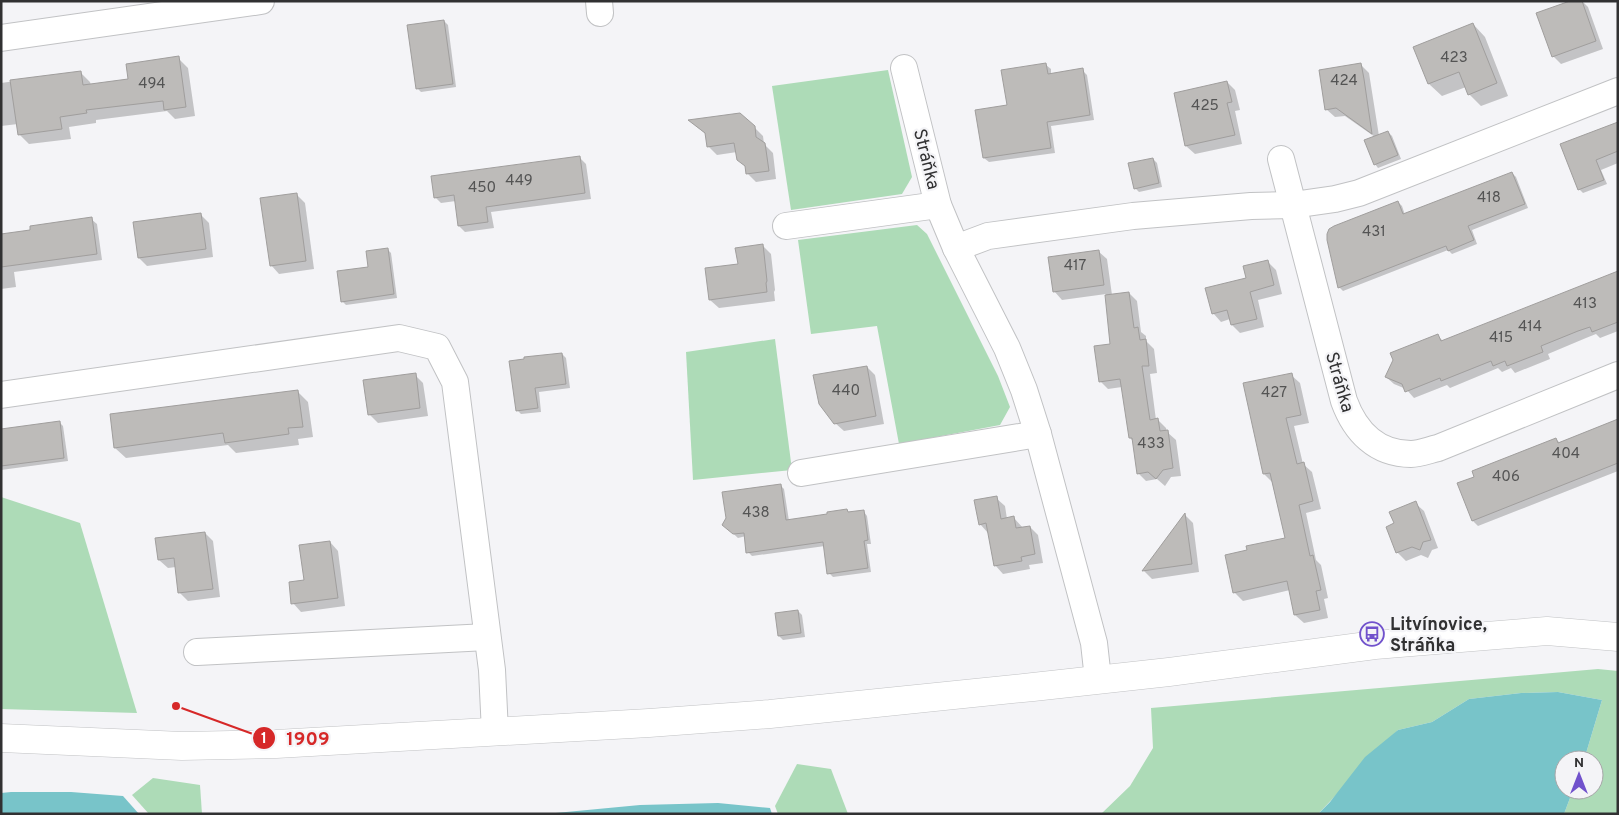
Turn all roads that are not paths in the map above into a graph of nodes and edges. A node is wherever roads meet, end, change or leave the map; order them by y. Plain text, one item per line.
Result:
1 (261, 1) edge
2 (1, 38) edge
3 (904, 68) dead end
4 (1618, 91) edge
5 (1281, 160) dead end
6 (1293, 204) junction
7 (938, 205) junction
8 (786, 226) dead end
9 (956, 248) junction
10 (1618, 375) edge
11 (1, 395) edge
12 (1038, 434) junction
13 (801, 473) dead end
14 (487, 637) junction
15 (1618, 637) edge
16 (198, 652) dead end
17 (1098, 679) junction
18 (495, 732) junction
19 (1, 738) edge

1 - 2 street
3 - 7 street, Stráňka
4 - 6 street
5 - 6 street, Stráňka
6 - 9 street
6 - 10 street, Stráňka
7 - 8 street
7 - 9 street, Stráňka
9 - 12 street, Stráňka
11 - 14 street
12 - 13 street
12 - 17 street, Stráňka
14 - 16 street
14 - 18 street
15 - 17 street
17 - 18 street
18 - 19 street

